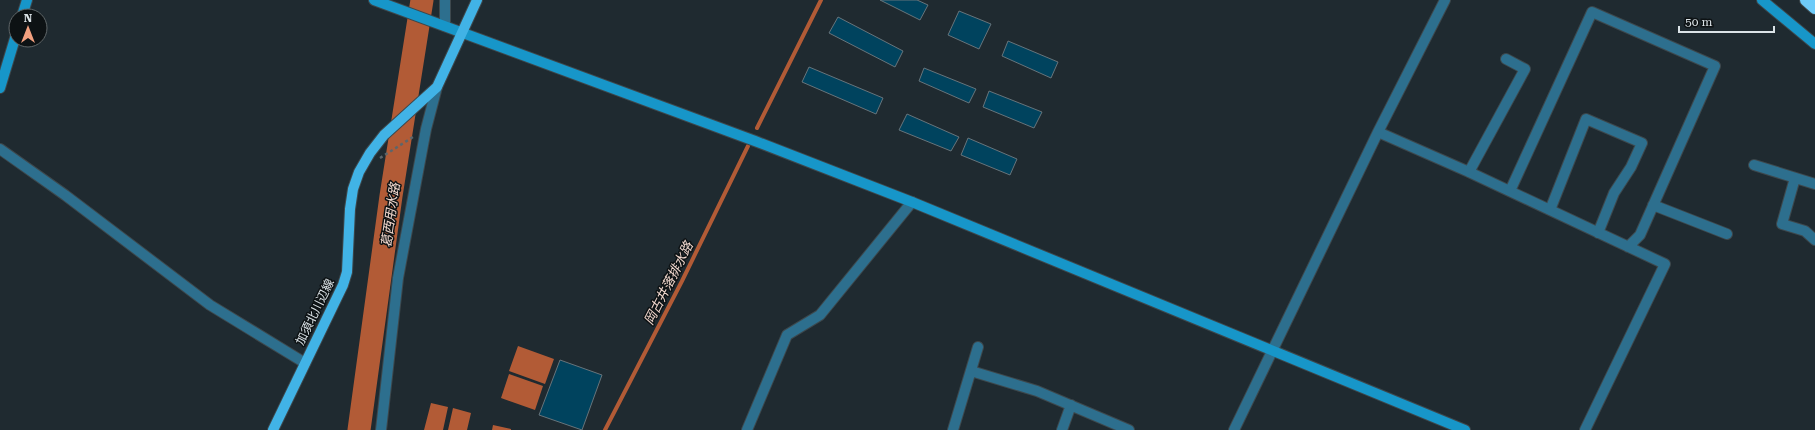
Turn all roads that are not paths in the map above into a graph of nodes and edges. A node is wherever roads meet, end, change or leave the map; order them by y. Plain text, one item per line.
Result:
1 (374, 0) edge
2 (445, 0) edge
3 (478, 0) edge
4 (1445, 0) edge
5 (1762, 0) edge
6 (1806, 0) edge
7 (1815, 8) edge
8 (445, 26) junction
9 (461, 33) junction
10 (1815, 44) edge
11 (12, 48) edge
12 (1506, 59) dead end
13 (437, 87) junction
14 (0, 88) edge
15 (1378, 132) junction
16 (0, 149) edge
17 (1754, 165) dead end
18 (1469, 172) junction
19 (1795, 178) junction
20 (1815, 184) edge
21 (1510, 191) junction
22 (912, 202) junction
23 (1653, 205) junction
24 (1550, 210) junction
25 (1598, 233) junction
26 (1727, 234) dead end
27 (1815, 240) edge
28 (1628, 247) junction
29 (978, 347) dead end
30 (1273, 350) junction
31 (305, 363) junction
32 (971, 371) junction
33 (1071, 406) junction
34 (273, 430) edge
35 (382, 430) edge
36 (747, 430) edge
37 (953, 430) edge
38 (1062, 430) edge
39 (1129, 430) edge
40 (1234, 430) edge
41 (1465, 430) edge
42 (1584, 430) edge

1 - 8 street
2 - 8 street
3 - 9 main road
4 - 15 street
5 - 10 street
6 - 7 highway
8 - 9 street
9 - 13 main road
9 - 22 street
11 - 14 street
12 - 18 street
13 - 31 main road, 加須北川辺線
13 - 35 street
15 - 18 street
15 - 30 street
16 - 31 street
17 - 19 street
18 - 21 street
19 - 20 street
19 - 27 street
21 - 23 street
21 - 24 street
22 - 30 street
22 - 36 street
23 - 26 street
23 - 28 street
24 - 25 street
24 - 25 street
25 - 28 street
28 - 42 street
29 - 32 street
30 - 40 street
30 - 41 street
31 - 34 main road, 加須北川辺線
32 - 33 street
32 - 37 street
33 - 38 street
33 - 39 street

